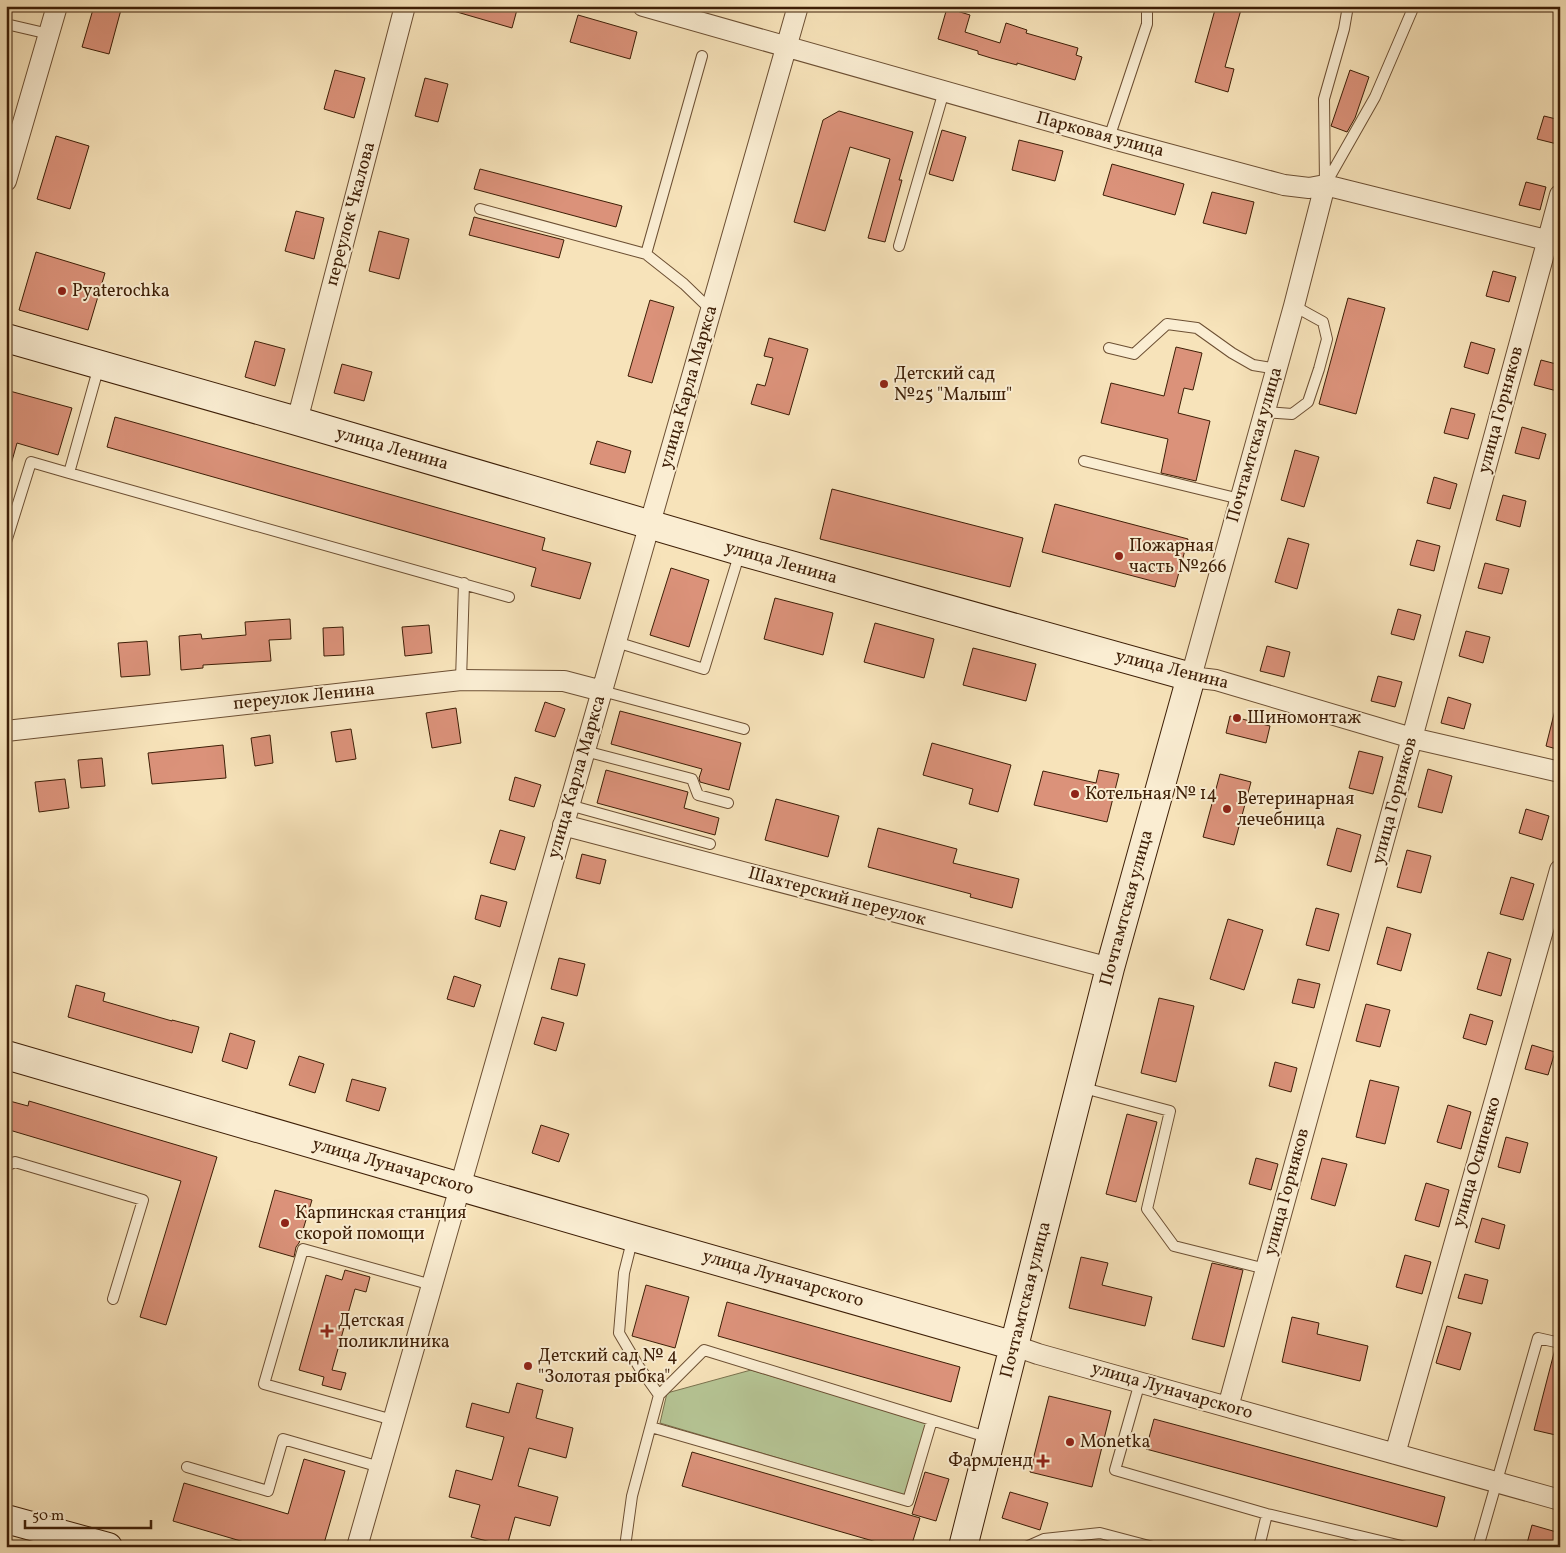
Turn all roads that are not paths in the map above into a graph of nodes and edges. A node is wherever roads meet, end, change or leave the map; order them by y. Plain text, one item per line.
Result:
1 (57, 6) edge
2 (405, 6) edge
3 (643, 6) edge
4 (798, 6) edge
5 (1147, 6) edge
6 (1348, 6) edge
7 (1414, 6) edge
8 (6, 24) edge
9 (49, 34) junction
10 (786, 46) junction
11 (702, 56) dead end
12 (944, 91) junction
13 (1109, 138) junction
14 (6, 181) edge
15 (1325, 184) junction
16 (1560, 195) edge
17 (480, 210) dead end
18 (1553, 241) edge
19 (899, 246) dead end
20 (646, 254) junction
21 (1294, 306) junction
22 (711, 310) junction
23 (6, 338) edge
24 (1109, 348) dead end
25 (99, 365) junction
26 (1276, 369) junction
27 (1265, 412) junction
28 (297, 421) junction
29 (1084, 461) dead end
30 (69, 473) junction
31 (1240, 499) junction
32 (649, 525) junction
33 (6, 542) edge
34 (740, 551) junction
35 (464, 584) junction
36 (509, 597) dead end
37 (616, 642) junction
38 (1191, 677) junction
39 (461, 680) junction
40 (602, 691) junction
41 (744, 729) dead end
42 (6, 730) edge
43 (1412, 738) junction
44 (585, 751) junction
45 (1560, 772) edge
46 (728, 803) dead end
47 (569, 804) junction
48 (563, 826) junction
49 (710, 844) dead end
50 (1560, 870) edge
51 (1110, 968) junction
52 (6, 1055) edge
53 (1079, 1087) junction
54 (6, 1166) edge
55 (460, 1186) junction
56 (633, 1237) junction
57 (1266, 1269) junction
58 (432, 1285) junction
59 (113, 1299) dead end
60 (1560, 1343) edge
61 (1015, 1346) junction
62 (1140, 1382) junction
63 (659, 1395) junction
64 (1228, 1407) junction
65 (393, 1420) junction
66 (932, 1420) junction
67 (651, 1427) junction
68 (991, 1438) junction
69 (1395, 1454) junction
70 (187, 1467) dead end
71 (380, 1467) junction
72 (1496, 1482) junction
73 (1560, 1500) edge
74 (1267, 1514) junction
75 (6, 1519) edge
76 (1392, 1545) edge
77 (108, 1547) edge
78 (357, 1547) edge
79 (625, 1547) edge
80 (963, 1547) edge
81 (1026, 1547) edge
82 (1153, 1547) edge
83 (1259, 1547) edge
84 (1406, 1547) edge
85 (1478, 1547) edge

1 - 9 street
2 - 28 street, переулок Чкалова
3 - 10 street, Парковая улица
4 - 10 street, улица Карла Маркса
5 - 13 lane
6 - 15 lane
7 - 15 lane
8 - 9 lane
9 - 14 street
10 - 12 street, Парковая улица
10 - 22 street, улица Карла Маркса
11 - 20 lane
12 - 13 street, Парковая улица
12 - 19 lane
13 - 15 street, Парковая улица
15 - 18 street, Парковая улица
15 - 21 street, Почтамтская улица
16 - 18 street, улица Горняков
17 - 20 lane
18 - 43 street, улица Горняков
20 - 22 lane
21 - 26 street, Почтамтская улица
21 - 27 lane
22 - 32 street, улица Карла Маркса
23 - 25 street, улица Ленина
24 - 26 lane
25 - 28 street, улица Ленина
25 - 30 lane
26 - 27 street, Почтамтская улица
27 - 31 street, Почтамтская улица
28 - 32 street, улица Ленина
29 - 31 lane
30 - 33 lane
30 - 35 lane
31 - 38 street, Почтамтская улица
32 - 34 street, улица Ленина
32 - 37 street, улица Карла Маркса
34 - 37 lane
34 - 38 street, улица Ленина
35 - 36 lane
35 - 39 lane
37 - 40 street, улица Карла Маркса
38 - 43 street, улица Ленина
38 - 51 street, Почтамтская улица
39 - 40 street, переулок Ленина
39 - 42 street, переулок Ленина
40 - 41 lane
40 - 44 street, улица Карла Маркса
43 - 45 street, улица Ленина
43 - 57 street, улица Горняков
44 - 46 lane
44 - 47 street, улица Карла Маркса
47 - 48 street, улица Карла Маркса
47 - 49 lane
48 - 51 street, Шахтерский переулок
48 - 55 street, улица Карла Маркса
50 - 69 street, улица Осипенко
51 - 53 street, Почтамтская улица
52 - 55 street, улица Луначарского
53 - 57 lane
53 - 61 street, Почтамтская улица
54 - 59 lane
55 - 56 street, улица Луначарского
55 - 58 street, улица Карла Маркса
56 - 61 street, улица Луначарского
56 - 63 lane
57 - 64 street, улица Горняков
58 - 65 street, улица Карла Маркса
58 - 65 lane
60 - 72 lane
61 - 62 street, улица Луначарского
61 - 68 street, Почтамтская улица
62 - 64 street, улица Луначарского
62 - 74 lane
63 - 66 lane
63 - 67 lane
64 - 69 street, улица Луначарского
65 - 71 street, улица Карла Маркса
66 - 67 lane
66 - 68 lane
67 - 79 lane
68 - 80 street, Почтамтская улица
69 - 72 street, улица Луначарского
70 - 71 lane
71 - 78 street, улица Карла Маркса
72 - 73 street, улица Луначарского
72 - 85 lane
74 - 76 lane
74 - 83 lane
75 - 77 street
76 - 84 lane
81 - 82 lane

